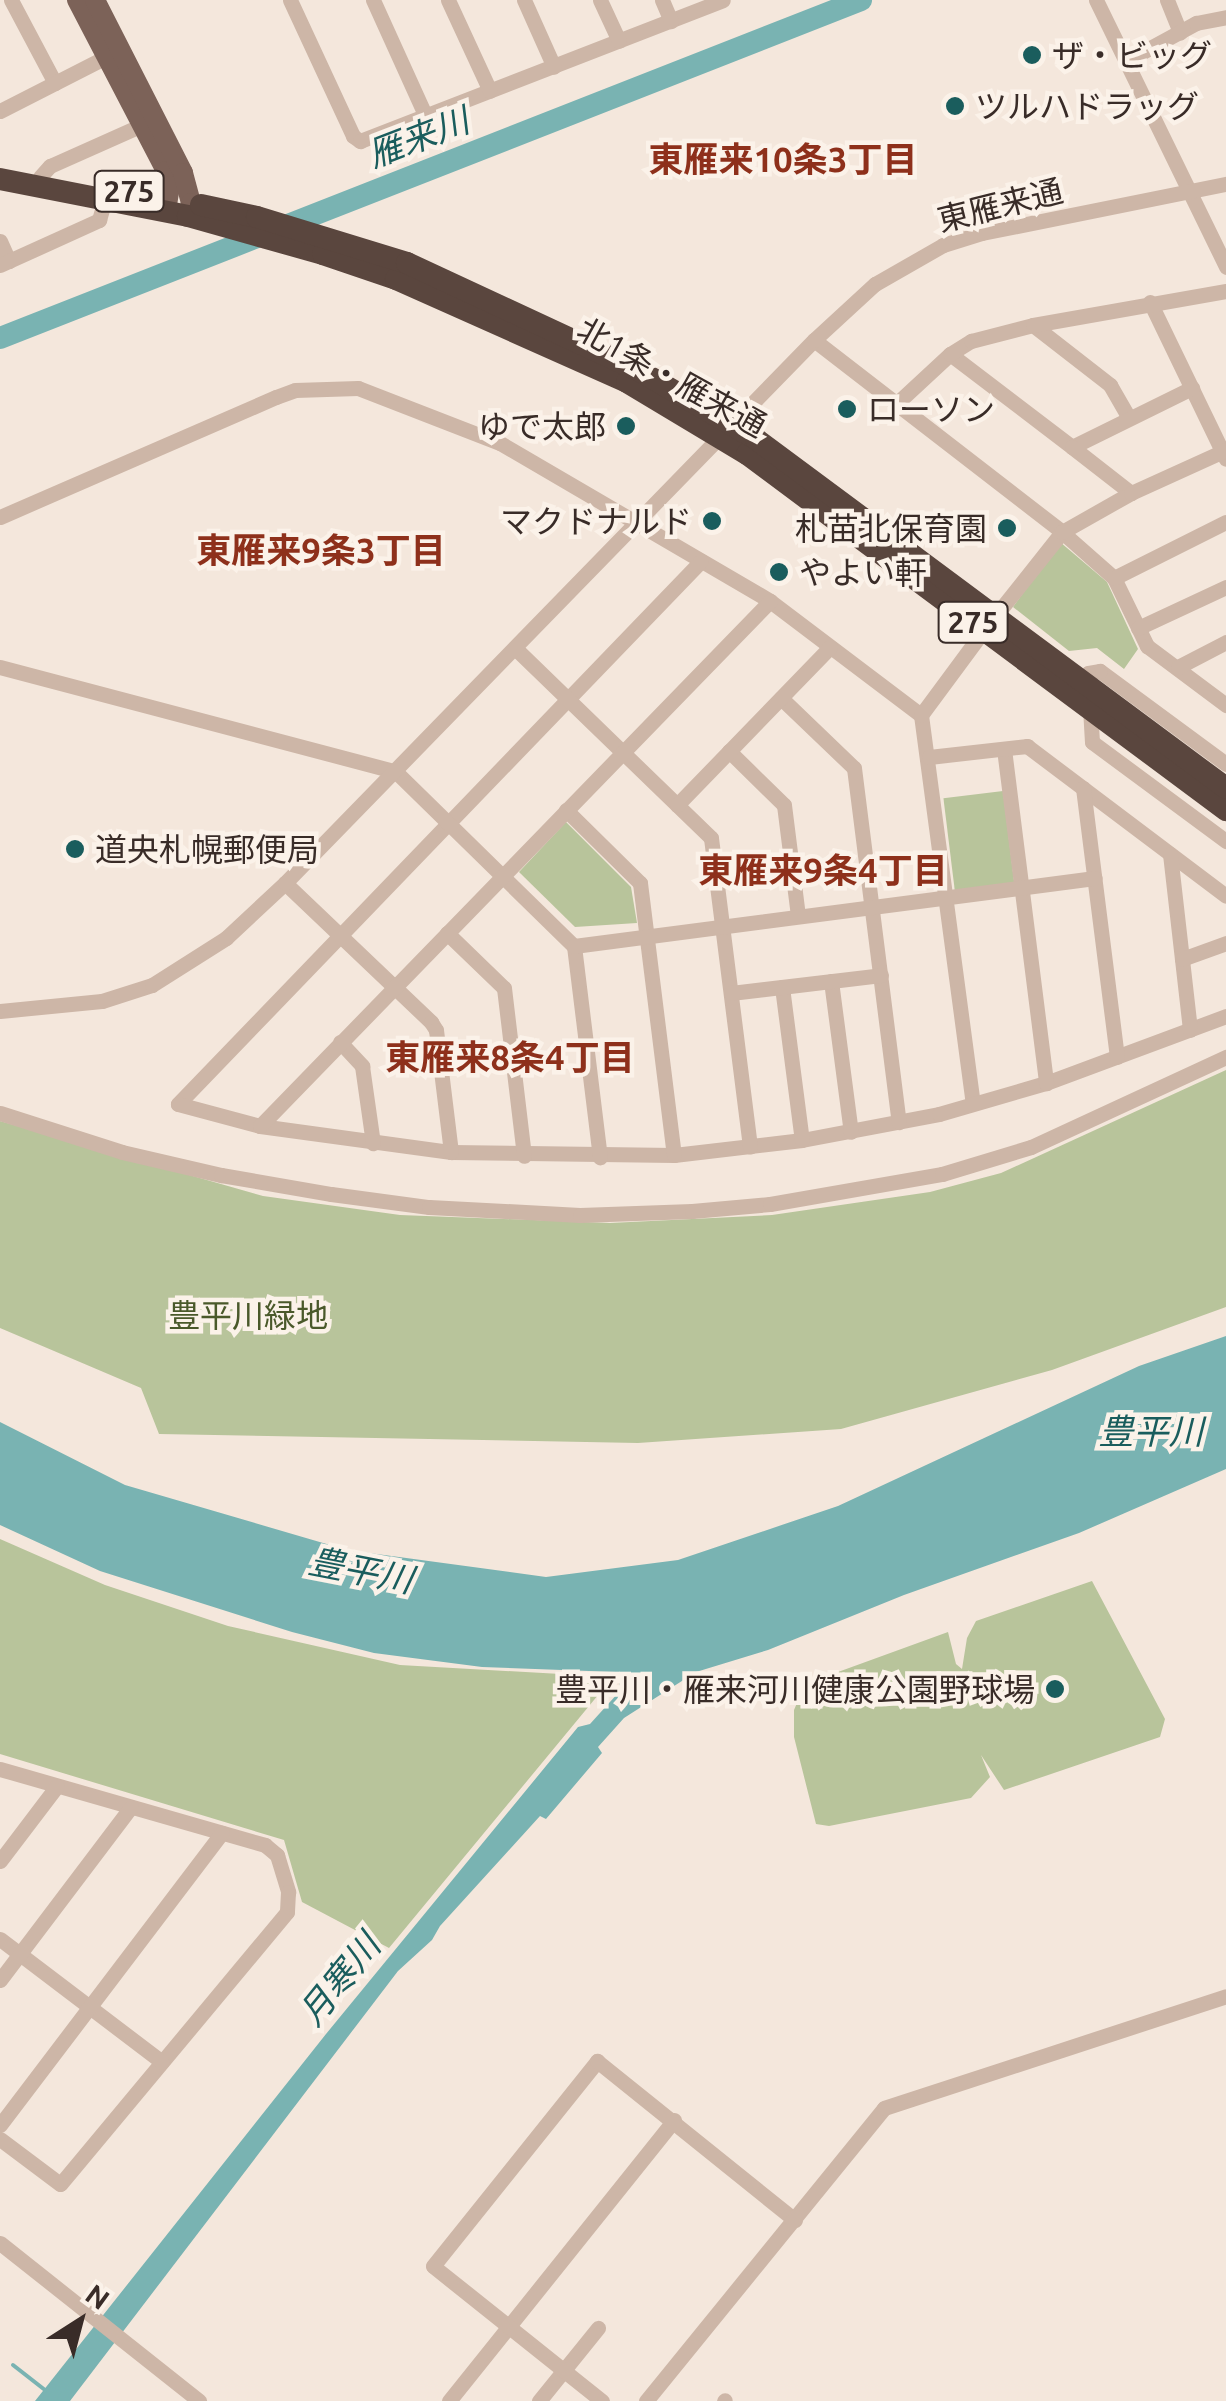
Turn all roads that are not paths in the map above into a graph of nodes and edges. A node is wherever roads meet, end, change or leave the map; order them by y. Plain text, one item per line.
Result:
1 (12, 0) edge
2 (77, 0) edge
3 (95, 0) edge
4 (290, 0) edge
5 (373, 0) edge
6 (448, 0) edge
7 (524, 0) edge
8 (600, 0) edge
9 (662, 0) edge
10 (723, 0) edge
11 (1096, 0) edge
12 (1167, 0) edge
13 (1226, 17) edge
14 (671, 20) junction
15 (1180, 34) junction
16 (619, 41) junction
17 (113, 53) junction
18 (1126, 61) junction
19 (554, 66) junction
20 (55, 83) junction
21 (490, 91) junction
22 (0, 111) edge
23 (426, 117) junction
24 (142, 125) junction
25 (0, 177) edge
26 (40, 177) junction
27 (1226, 184) edge
28 (1189, 191) junction
29 (105, 199) junction
30 (178, 207) junction
31 (0, 240) edge
32 (4, 263) edge
33 (1226, 266) edge
34 (1226, 291) edge
35 (1150, 302) junction
36 (1033, 325) junction
37 (814, 340) junction
38 (950, 354) junction
39 (1192, 388) junction
40 (895, 405) junction
41 (1129, 418) junction
42 (724, 431) junction
43 (1072, 447) junction
44 (1225, 454) edge
45 (1131, 493) junction
46 (0, 517) edge
47 (636, 522) junction
48 (1226, 522) edge
49 (1062, 532) junction
50 (702, 561) junction
51 (1114, 578) junction
52 (1226, 587) edge
53 (770, 601) junction
54 (990, 623) junction
55 (1138, 628) junction
56 (1226, 642) edge
57 (830, 647) junction
58 (514, 648) junction
59 (0, 668) edge
60 (1178, 668) junction
61 (1088, 694) junction
62 (567, 698) junction
63 (781, 698) junction
64 (1225, 702) edge
65 (922, 714) junction
66 (1004, 748) junction
67 (622, 752) junction
68 (729, 752) junction
69 (928, 757) junction
70 (1226, 764) edge
71 (395, 770) junction
72 (1084, 788) junction
73 (1226, 788) edge
74 (676, 805) junction
75 (566, 810) junction
76 (1226, 810) edge
77 (448, 823) junction
78 (1226, 841) edge
79 (1170, 854) junction
80 (502, 876) junction
81 (1094, 878) junction
82 (285, 883) junction
83 (1022, 887) junction
84 (1226, 896) edge
85 (946, 897) junction
86 (870, 906) junction
87 (798, 916) junction
88 (722, 926) junction
89 (339, 933) junction
90 (447, 934) junction
91 (647, 934) junction
92 (1226, 943) edge
93 (574, 946) junction
94 (1182, 959) junction
95 (881, 975) junction
96 (831, 981) junction
97 (394, 987) junction
98 (782, 987) junction
99 (730, 993) junction
100 (0, 1011) edge
101 (1226, 1016) edge
102 (1190, 1030) junction
103 (340, 1042) junction
104 (1117, 1057) junction
105 (1226, 1057) edge
106 (1046, 1083) junction
107 (974, 1104) junction
108 (0, 1113) edge
109 (899, 1122) junction
110 (260, 1126) junction
111 (851, 1132) junction
112 (802, 1140) junction
113 (374, 1143) junction
114 (750, 1147) junction
115 (450, 1152) junction
116 (674, 1155) junction
117 (524, 1156) junction
118 (600, 1157) junction
119 (0, 1769) edge
120 (57, 1786) junction
121 (131, 1807) junction
122 (222, 1834) junction
123 (0, 1861) edge
124 (0, 1939) edge
125 (19, 1954) junction
126 (0, 1980) edge
127 (1226, 1996) edge
128 (90, 2007) junction
129 (162, 2062) junction
130 (674, 2120) junction
131 (0, 2125) edge
132 (0, 2139) edge
133 (795, 2220) junction
134 (0, 2243) edge
135 (509, 2326) junction
136 (598, 2328) dead end
137 (563, 2370) junction
138 (200, 2401) edge
139 (449, 2401) edge
140 (539, 2401) edge
141 (602, 2401) edge
142 (646, 2401) edge

1 - 20 street
2 - 17 main road
3 - 17 main road
4 - 23 street
5 - 23 street
6 - 21 street
7 - 19 street
8 - 16 street
9 - 14 street
10 - 14 street
11 - 18 street
12 - 15 street
13 - 15 street
14 - 16 street
15 - 18 street
16 - 19 street
17 - 20 street
17 - 24 main road
17 - 30 main road
18 - 28 street
19 - 21 street
20 - 22 street
21 - 23 street
24 - 26 street
24 - 30 main road
25 - 26 highway, 北1条・雁来通 / 275
25 - 29 highway, 北1条・雁来通 / 275
26 - 30 highway, 北1条・雁来通 / 275
27 - 28 street, 東雁来通
28 - 33 street
28 - 37 street, 東雁来通
29 - 30 highway, 北1条・雁来通 / 275
29 - 32 street
30 - 42 highway, 北1条・雁来通 / 275
30 - 42 highway, 北1条・雁来通 / 275
31 - 32 street
34 - 35 street
35 - 36 street
35 - 39 street
36 - 38 street
36 - 41 street
37 - 40 street
37 - 42 street, 東雁来通
38 - 40 street
38 - 43 street
39 - 41 street
39 - 44 street
40 - 49 street
41 - 43 street
42 - 47 street, 東雁来通
42 - 54 highway, 北1条・雁来通 / 275
43 - 45 street
44 - 45 street
45 - 49 street
46 - 47 street
47 - 50 street
47 - 58 street, 東雁来通
48 - 51 street
49 - 51 street
49 - 54 street
50 - 53 street
50 - 62 street
51 - 55 street
52 - 55 street
53 - 57 street
53 - 67 street
54 - 61 highway, 北1条・雁来通 / 275
54 - 65 street
55 - 60 street
56 - 60 street
57 - 63 street
57 - 65 street
58 - 62 street
58 - 71 street, 東雁来通
59 - 71 street
60 - 64 street
61 - 70 street
61 - 73 highway, 北1条・雁来通 / 275
61 - 76 highway, 北1条・雁来通 / 275
61 - 78 street
62 - 67 street
62 - 77 street
63 - 68 street
63 - 86 street
65 - 69 street
66 - 69 street
66 - 72 street
66 - 83 street
67 - 74 street
67 - 75 street
68 - 74 street
68 - 87 street
69 - 85 street
71 - 77 street
71 - 82 street, 東雁来通
72 - 79 street
72 - 81 street
74 - 88 street
75 - 80 street
75 - 91 street
77 - 80 street
77 - 89 street
79 - 84 street
79 - 94 street
80 - 90 street
80 - 93 street
81 - 83 street
81 - 104 street
82 - 89 street
82 - 100 street, 東雁来通
83 - 85 street
83 - 106 street
85 - 86 street
85 - 107 street
86 - 87 street
86 - 95 street
87 - 88 street
88 - 91 street
88 - 99 street
89 - 97 street
89 - 110 street
90 - 97 street
90 - 117 street
91 - 93 street
91 - 116 street
92 - 94 street
93 - 118 street
94 - 102 street
95 - 96 street
95 - 109 street
96 - 98 street
96 - 111 street
97 - 103 street
97 - 115 street
98 - 99 street
98 - 112 street
99 - 114 street
101 - 102 street
102 - 104 street
103 - 110 street
103 - 113 street
104 - 106 street
105 - 108 street
106 - 107 street
107 - 109 street
109 - 111 street
110 - 113 street
111 - 112 street
112 - 114 street
113 - 115 street
114 - 116 street
115 - 117 street
116 - 118 street
117 - 118 street
119 - 120 street
120 - 121 street
120 - 123 street
121 - 122 street
121 - 125 street
122 - 128 street
122 - 129 street
124 - 125 street
125 - 126 street
125 - 128 street
127 - 133 street
128 - 129 street
128 - 131 street
129 - 132 street
130 - 133 street
130 - 135 street
130 - 135 street
133 - 142 street
134 - 138 street
135 - 137 street
135 - 139 street
136 - 137 street
137 - 140 street
137 - 141 street

